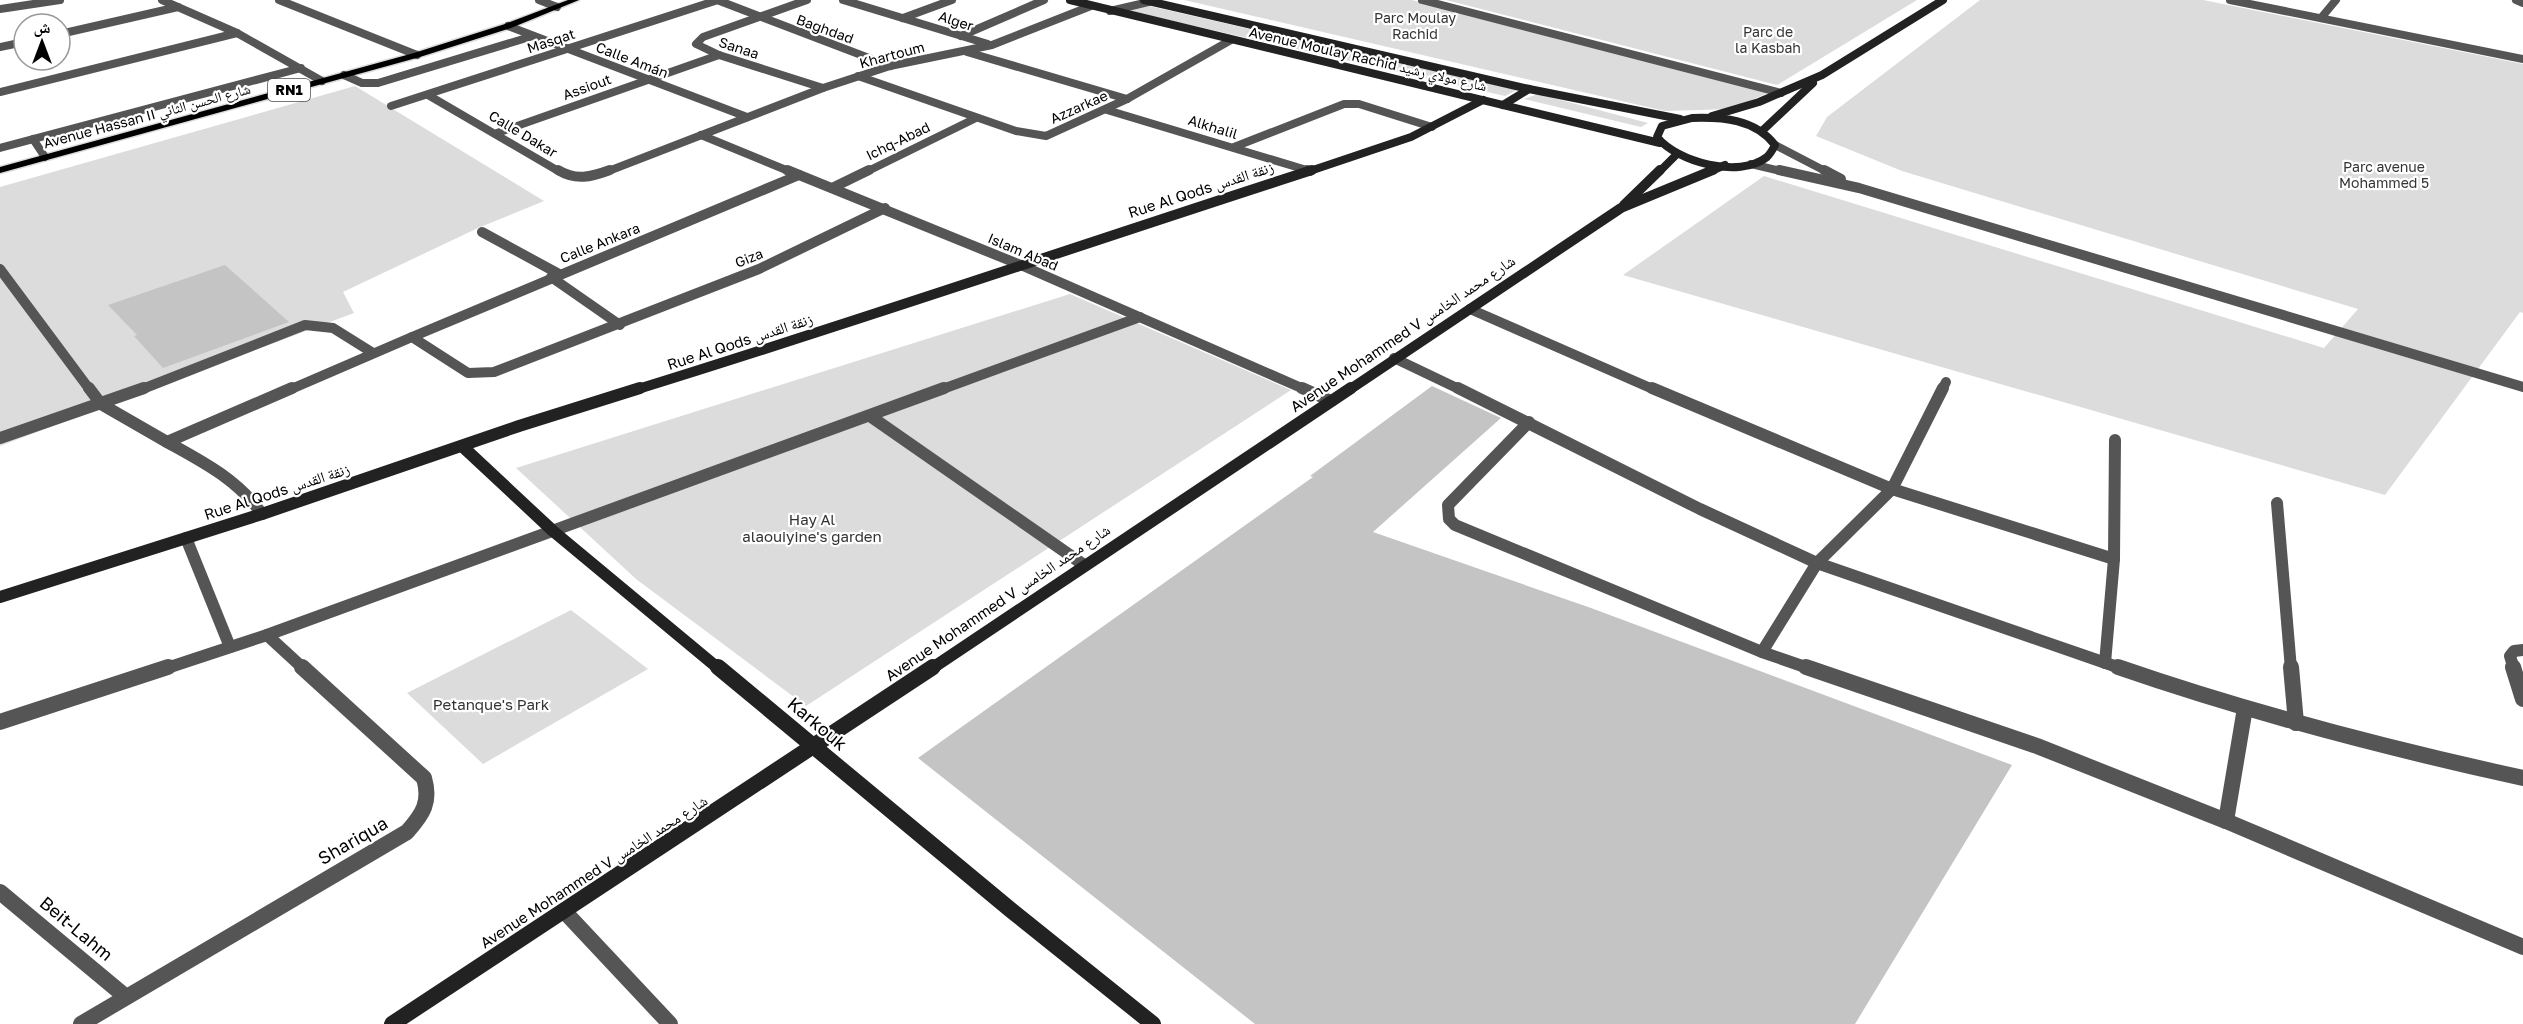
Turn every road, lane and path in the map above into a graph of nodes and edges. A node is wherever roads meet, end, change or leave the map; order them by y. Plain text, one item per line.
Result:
1 (60, 0) edge
2 (162, 0) edge
3 (279, 0) edge
4 (539, 0) edge
5 (574, 0) edge
6 (718, 0) edge
7 (807, 0) edge
8 (843, 0) edge
9 (864, 0) edge
10 (952, 0) edge
11 (1044, 0) edge
12 (1070, 0) edge
13 (1422, 0) edge
14 (1943, 0) edge
15 (2230, 0) edge
16 (2336, 0) edge
17 (2516, 0) edge
18 (1150, 1) edge
19 (2523, 3) edge
20 (854, 4) junction
21 (1091, 6) junction
22 (178, 7) junction
23 (557, 7) junction
24 (0, 9) edge
25 (1110, 11) junction
26 (759, 18) junction
27 (903, 18) junction
28 (2320, 18) junction
29 (508, 26) junction
30 (72, 31) edge
31 (237, 33) junction
32 (533, 36) junction
33 (961, 36) junction
34 (1231, 40) junction
35 (992, 45) junction
36 (565, 49) junction
37 (963, 51) junction
38 (417, 55) junction
39 (719, 55) junction
40 (2523, 58) edge
41 (890, 66) junction
42 (301, 68) junction
43 (344, 75) junction
44 (1822, 75) junction
45 (858, 76) junction
46 (646, 80) junction
47 (322, 81) junction
48 (823, 88) junction
49 (1529, 89) junction
50 (0, 92) edge
51 (1781, 93) junction
52 (428, 95) junction
53 (1127, 99) junction
54 (1483, 100) junction
55 (1503, 105) junction
56 (391, 106) dead end
57 (1107, 110) junction
58 (747, 117) junction
59 (1707, 117) junction
60 (976, 118) junction
61 (1680, 119) junction
62 (1432, 127) junction
63 (1762, 131) junction
64 (497, 134) junction
65 (701, 135) junction
66 (33, 139) junction
67 (1660, 143) junction
68 (1775, 145) junction
69 (1234, 147) junction
70 (0, 148) edge
71 (1676, 154) junction
72 (45, 158) junction
73 (1751, 164) junction
74 (1725, 165) junction
75 (0, 170) edge
76 (1310, 171) junction
77 (799, 175) junction
78 (832, 188) junction
79 (1858, 188) junction
80 (885, 208) junction
81 (1621, 208) junction
82 (482, 232) dead end
83 (1023, 266) junction
84 (0, 269) edge
85 (555, 276) junction
86 (1470, 309) junction
87 (1140, 317) junction
88 (620, 325) junction
89 (412, 337) junction
90 (373, 353) junction
91 (1394, 358) junction
92 (1946, 382) dead end
93 (2523, 387) edge
94 (1331, 401) junction
95 (101, 405) junction
96 (870, 416) junction
97 (1529, 422) junction
98 (0, 438) edge
99 (2115, 440) dead end
100 (167, 442) junction
101 (462, 446) junction
102 (1892, 489) junction
103 (2277, 503) dead end
104 (262, 514) junction
105 (554, 531) junction
106 (186, 538) junction
107 (2114, 559) junction
108 (1817, 562) junction
109 (1084, 565) junction
110 (0, 597) edge
111 (267, 635) junction
112 (230, 647) junction
113 (2523, 650) edge
114 (1762, 652) junction
115 (2105, 663) junction
116 (2523, 699) edge
117 (2245, 708) junction
118 (0, 722) edge
119 (2296, 723) junction
120 (814, 747) junction
121 (2523, 778) edge
122 (2226, 821) junction
123 (0, 892) edge
124 (564, 911) junction
125 (2523, 947) edge
126 (126, 997) junction
127 (1144, 1022) edge
128 (81, 1024) edge
129 (392, 1024) edge
130 (670, 1024) edge

1 - 24 street
2 - 22 street
3 - 38 street
4 - 23 street
5 - 23 main road, Avenue Hassan II شارع الحسن الثاني / RN1
6 - 26 street, Baghdad
6 - 36 street, Masqat
7 - 26 street, Sanaa
8 - 20 street, Alger
9 - 20 street
10 - 27 street
11 - 33 street
12 - 21 main road, Avenue Moulay Rachid شارع مولاي رشيد
13 - 51 street
14 - 44 main road
15 - 28 street
16 - 28 street
17 - 19 street
18 - 25 street
18 - 49 main road, Avenue Moulay Rachid شارع مولاي رشيد
20 - 27 street, Alger
21 - 25 main road, Avenue Moulay Rachid شارع مولاي رشيد
21 - 35 street, Khartoum
22 - 30 street
22 - 31 street
23 - 29 main road, Avenue Hassan II شارع الحسن الثاني / RN1
25 - 34 main road, Avenue Moulay Rachid شارع مولاي رشيد
26 - 39 street, Sanaa
26 - 41 street, Baghdad
27 - 33 street, Alger
28 - 40 street
29 - 32 street, Calle Amán
29 - 38 main road, Avenue Hassan II شارع الحسن الثاني / RN1
31 - 42 street
31 - 50 street
32 - 36 street, Calle Amán
32 - 43 street
33 - 35 street, Alger
34 - 53 street, Azzarkae
34 - 54 main road, Avenue Moulay Rachid شارع مولاي رشيد
35 - 37 street, Khartoum
36 - 46 street, Calle Amán
36 - 52 street, Masqat
37 - 41 street, Khartoum
37 - 53 street
38 - 43 main road, Avenue Hassan II شارع الحسن الثاني / RN1
39 - 46 street, Assiout
39 - 48 street, Sanaa
41 - 45 street, Khartoum
42 - 47 street
42 - 66 street
43 - 47 main road, Avenue Hassan II شارع الحسن الثاني / RN1
44 - 51 main road
44 - 63 main road
45 - 48 street, Khartoum
45 - 60 street, Azzarkae
46 - 58 street, Calle Amán
46 - 64 street, Assiout
47 - 72 main road, Avenue Hassan II شارع الحسن الثاني / RN1
48 - 58 street, Khartoum
49 - 55 main road
49 - 61 main road, Avenue Moulay Rachid شارع مولاي رشيد
51 - 59 main road
52 - 56 street, Masqat
52 - 64 street, Calle Dakar
53 - 57 street, Azzarkae
54 - 55 main road, Avenue Moulay Rachid شارع مولاي رشيد
54 - 62 main road, Rue Al Qods زنقة القدس
55 - 67 main road, Avenue Moulay Rachid شارع مولاي رشيد
57 - 60 street, Azzarkae
57 - 69 street, Alkhalil
58 - 65 street, Khartoum
59 - 61 main road, Avenue Moulay Rachid شارع مولاي رشيد
59 - 63 main road
60 - 78 street, Ichq-Abad
61 - 67 main road
62 - 69 street
62 - 76 main road, Rue Al Qods زنقة القدس
63 - 68 main road
64 - 65 street, Calle Dakar
65 - 77 street, Islam Abad
66 - 70 street
66 - 72 street
67 - 71 main road
68 - 73 main road
68 - 79 street
69 - 76 street, Alkhalil
71 - 74 main road
71 - 81 main road
72 - 75 main road, Avenue Hassan II شارع الحسن الثاني / RN1
73 - 74 main road
73 - 79 street
74 - 81 main road
76 - 83 main road, Rue Al Qods زنقة القدس
77 - 78 street, Islam Abad
77 - 85 street, Calle Ankara
78 - 80 street, Islam Abad
79 - 93 street
80 - 83 street, Islam Abad
80 - 88 street, Giza
81 - 86 main road, Avenue Mohammed V شارع محمد الخامس
82 - 85 street
83 - 87 street, Islam Abad
83 - 101 main road, Rue Al Qods زنقة القدس
84 - 95 street
85 - 88 street
85 - 89 street, Calle Ankara
86 - 91 main road, Avenue Mohammed V شارع محمد الخامس
86 - 102 street
87 - 94 street, Islam Abad
87 - 96 street
88 - 89 street, Giza
89 - 90 street, Calle Ankara
90 - 95 street
90 - 100 street, Calle Ankara
91 - 94 main road, Avenue Mohammed V شارع محمد الخامس
91 - 97 street
92 - 102 street
94 - 109 main road, Avenue Mohammed V شارع محمد الخامس
95 - 98 street
95 - 100 street
96 - 105 street
96 - 109 street
97 - 108 street
97 - 114 street
99 - 107 street
100 - 104 street
101 - 104 main road, Rue Al Qods زنقة القدس
101 - 105 main road, Karkouk
102 - 107 street
102 - 108 street
103 - 119 street
104 - 106 main road, Rue Al Qods زنقة القدس
105 - 111 street
105 - 120 main road, Karkouk
106 - 110 main road, Rue Al Qods زنقة القدس
106 - 112 street
107 - 115 street
108 - 114 street
108 - 115 street
109 - 120 main road, Avenue Mohammed V شارع محمد الخامس
111 - 112 street
111 - 126 street, Shariqua
112 - 118 street
113 - 116 street
114 - 122 street
115 - 117 street
117 - 119 street
117 - 122 street
119 - 121 street
120 - 124 main road, Avenue Mohammed V شارع محمد الخامس
120 - 127 main road, Karkouk
122 - 125 street
123 - 126 street, Beit-Lahm
124 - 129 main road, Avenue Mohammed V شارع محمد الخامس
124 - 130 street
126 - 128 street, Shariqua

